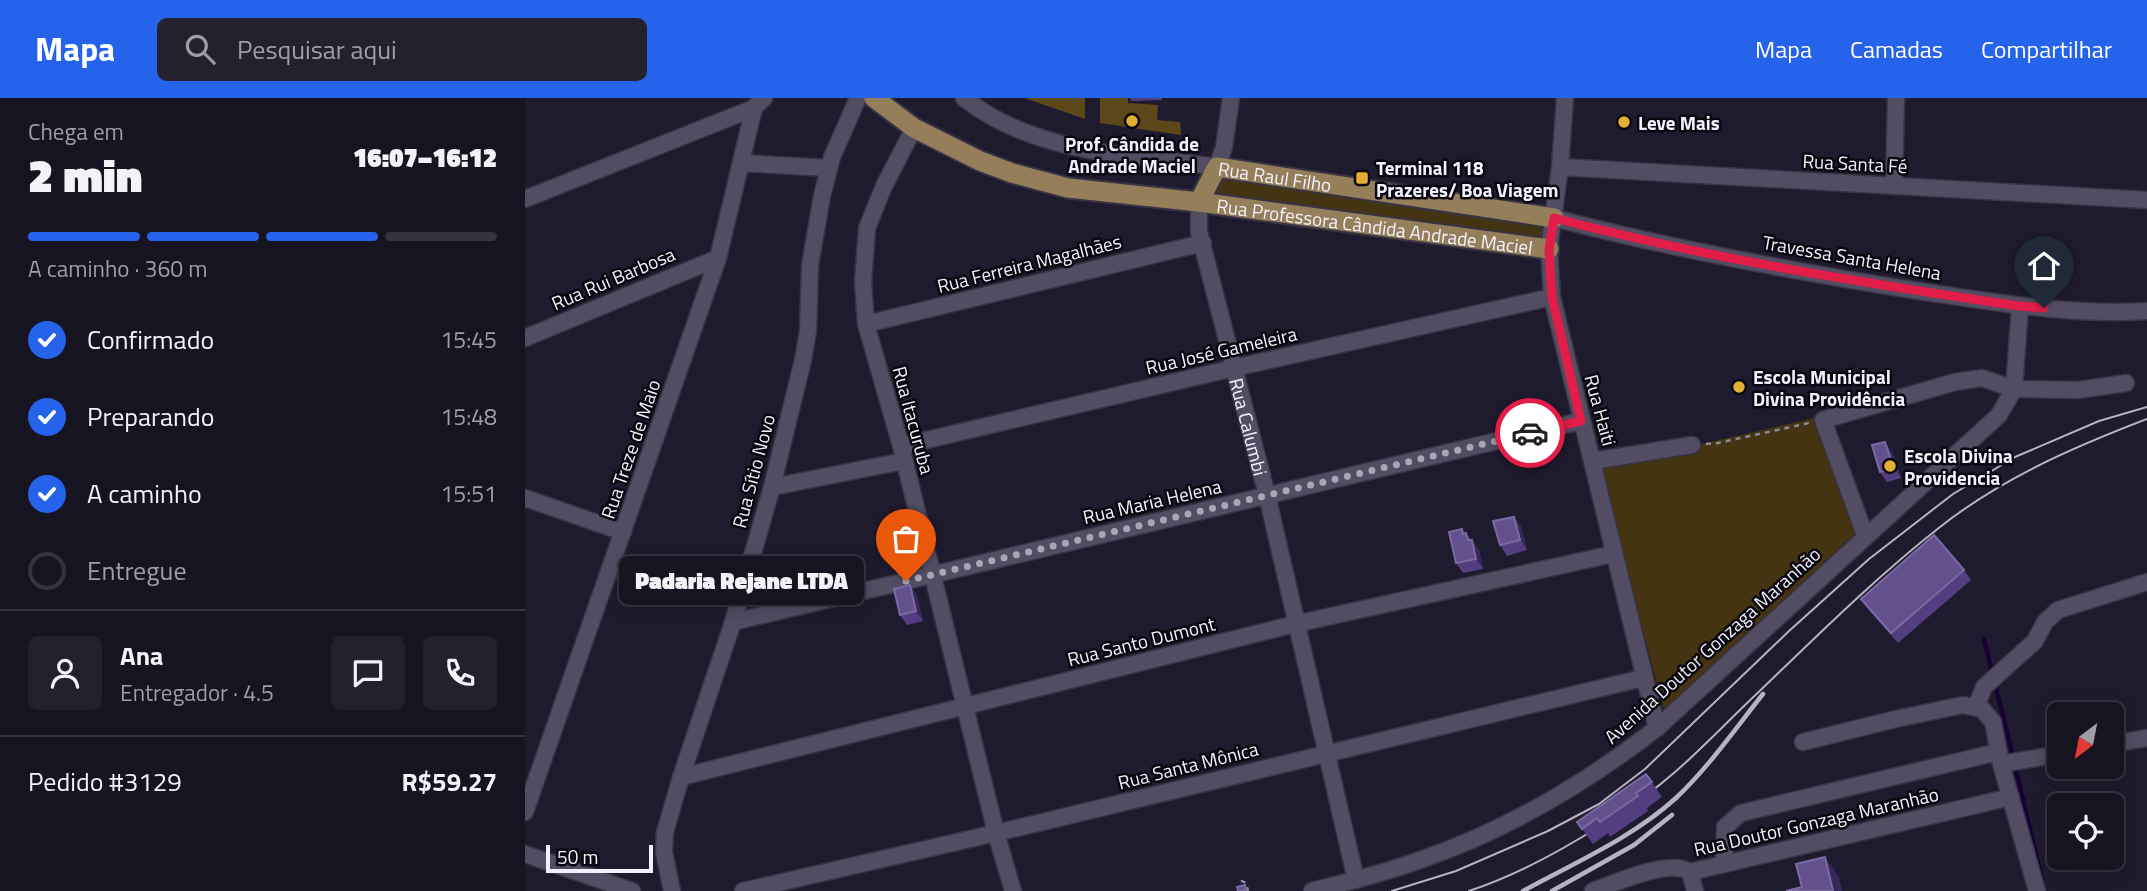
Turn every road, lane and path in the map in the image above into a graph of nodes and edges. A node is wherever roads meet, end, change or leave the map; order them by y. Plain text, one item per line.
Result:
1 (859, 98) edge
2 (874, 98) edge
3 (964, 98) edge
4 (1231, 98) edge
5 (1565, 98) edge
6 (1896, 98) edge
7 (759, 103) edge
8 (914, 128) junction
9 (741, 163) junction
10 (1217, 167) junction
11 (1560, 167) junction
12 (828, 168) junction
13 (1894, 186) junction
14 (526, 194) edge
15 (2147, 200) edge
16 (1199, 202) junction
17 (1554, 218) junction
18 (1203, 243) junction
19 (1549, 250) junction
20 (718, 258) junction
21 (1552, 297) junction
22 (2019, 306) junction
23 (2147, 311) edge
24 (866, 324) junction
25 (525, 338) edge
26 (1234, 368) junction
27 (2126, 383) dead end
28 (2014, 389) junction
29 (1823, 420) junction
30 (1581, 421) junction
31 (1692, 445) joint
32 (903, 454) junction
33 (1593, 461) junction
34 (772, 487) junction
35 (1267, 495) junction
36 (525, 498) edge
37 (624, 532) junction
38 (1865, 535) junction
39 (1613, 554) junction
40 (931, 575) junction
41 (2147, 582) edge
42 (733, 622) junction
43 (1295, 624) junction
44 (1643, 678) junction
45 (964, 706) junction
46 (1976, 707) junction
47 (1657, 728) junction
48 (2147, 738) edge
49 (1803, 742) dead end
50 (2125, 742) edge
51 (1325, 754) junction
52 (2047, 756) edge
53 (2002, 760) junction
54 (681, 777) junction
55 (2011, 797) junction
56 (525, 812) edge
57 (996, 833) junction
58 (525, 854) edge
59 (1724, 864) junction
60 (1690, 872) junction
61 (1356, 880) junction
62 (632, 891) edge
63 (672, 891) edge
64 (743, 891) edge
65 (1013, 891) edge
66 (1242, 891) edge
67 (1248, 891) edge
68 (1312, 891) edge
69 (1593, 891) edge
70 (1695, 891) edge
71 (2036, 891) edge

1 - 12 street, Rua Sítio Novo
2 - 8 main road, Rua Professora Cândida Andrade Maciel
3 - 10 street, Rua Raul Filho
4 - 10 street
5 - 11 street, Rua Haiti
6 - 13 street
7 - 9 street, Rua Treze de Maio
7 - 14 street
8 - 16 main road, Rua Professora Cândida Andrade Maciel
8 - 24 street, Rua Itacuruba
9 - 12 street
9 - 20 street, Rua Treze de Maio
10 - 16 main road
10 - 17 main road, Rua Raul Filho
11 - 13 street, Rua Santa Fé
11 - 17 street, Rua Haiti
12 - 34 street, Rua Sítio Novo
13 - 15 street, Rua Santa Fé
16 - 18 street, Rua Calumbi
16 - 19 main road, Rua Professora Cândida Andrade Maciel
17 - 19 street, Rua Haiti
17 - 22 street, Travessa Santa Helena
18 - 24 street, Rua Ferreira Magalhães
18 - 26 street, Rua Calumbi
19 - 21 street, Rua Haiti
20 - 25 street, Rua Rui Barbosa
20 - 37 street, Rua Treze de Maio
21 - 26 street, Rua José Gameleira
21 - 30 street, Rua Haiti
22 - 23 street, Travessa Santa Helena
22 - 28 street
24 - 32 street, Rua Itacuruba
26 - 32 street, Rua José Gameleira
26 - 35 street, Rua Calumbi
27 - 28 street
28 - 29 street
28 - 38 street, Avenida Doutor Gonzaga Maranhão
29 - 31 path
29 - 38 street
30 - 33 street, Rua Haiti
30 - 35 street, Rua Maria Helena
31 - 33 street
32 - 34 street, Rua José Gameleira
32 - 40 street, Rua Itacuruba
33 - 39 street, Rua Haiti
34 - 42 street, Rua Sítio Novo
35 - 40 street, Rua Maria Helena
35 - 43 street, Rua Calumbi
36 - 37 street
37 - 56 street, Rua Treze de Maio
38 - 47 street, Avenida Doutor Gonzaga Maranhão
39 - 43 street, Rua Santo Dumont
39 - 44 street, Rua Haiti
40 - 42 street, Rua Maria Helena
40 - 45 street, Rua Itacuruba
41 - 46 street
42 - 54 street, Rua Sítio Novo
43 - 45 street, Rua Santo Dumont
43 - 51 street, Rua Calumbi
44 - 47 street, Rua Haiti
44 - 51 street, Rua Santa Mônica
45 - 54 street, Rua Santo Dumont
45 - 57 street, Rua Itacuruba
46 - 49 street
46 - 53 street
47 - 61 street, Avenida Doutor Gonzaga Maranhão
48 - 50 street
51 - 57 street, Rua Santa Mônica
51 - 61 street, Rua Calumbi
52 - 53 street
53 - 55 street
53 - 59 street
54 - 63 street, Rua Sítio Novo
55 - 59 street, Rua Doutor Gonzaga Maranhão
55 - 71 street
57 - 64 street, Rua Santa Mônica
57 - 65 street, Rua Itacuruba
58 - 62 street
59 - 60 street, Rua Doutor Gonzaga Maranhão
60 - 69 street, Rua Doutor Gonzaga Maranhão
60 - 70 street
61 - 68 street, Avenida Doutor Gonzaga Maranhão
66 - 67 path

